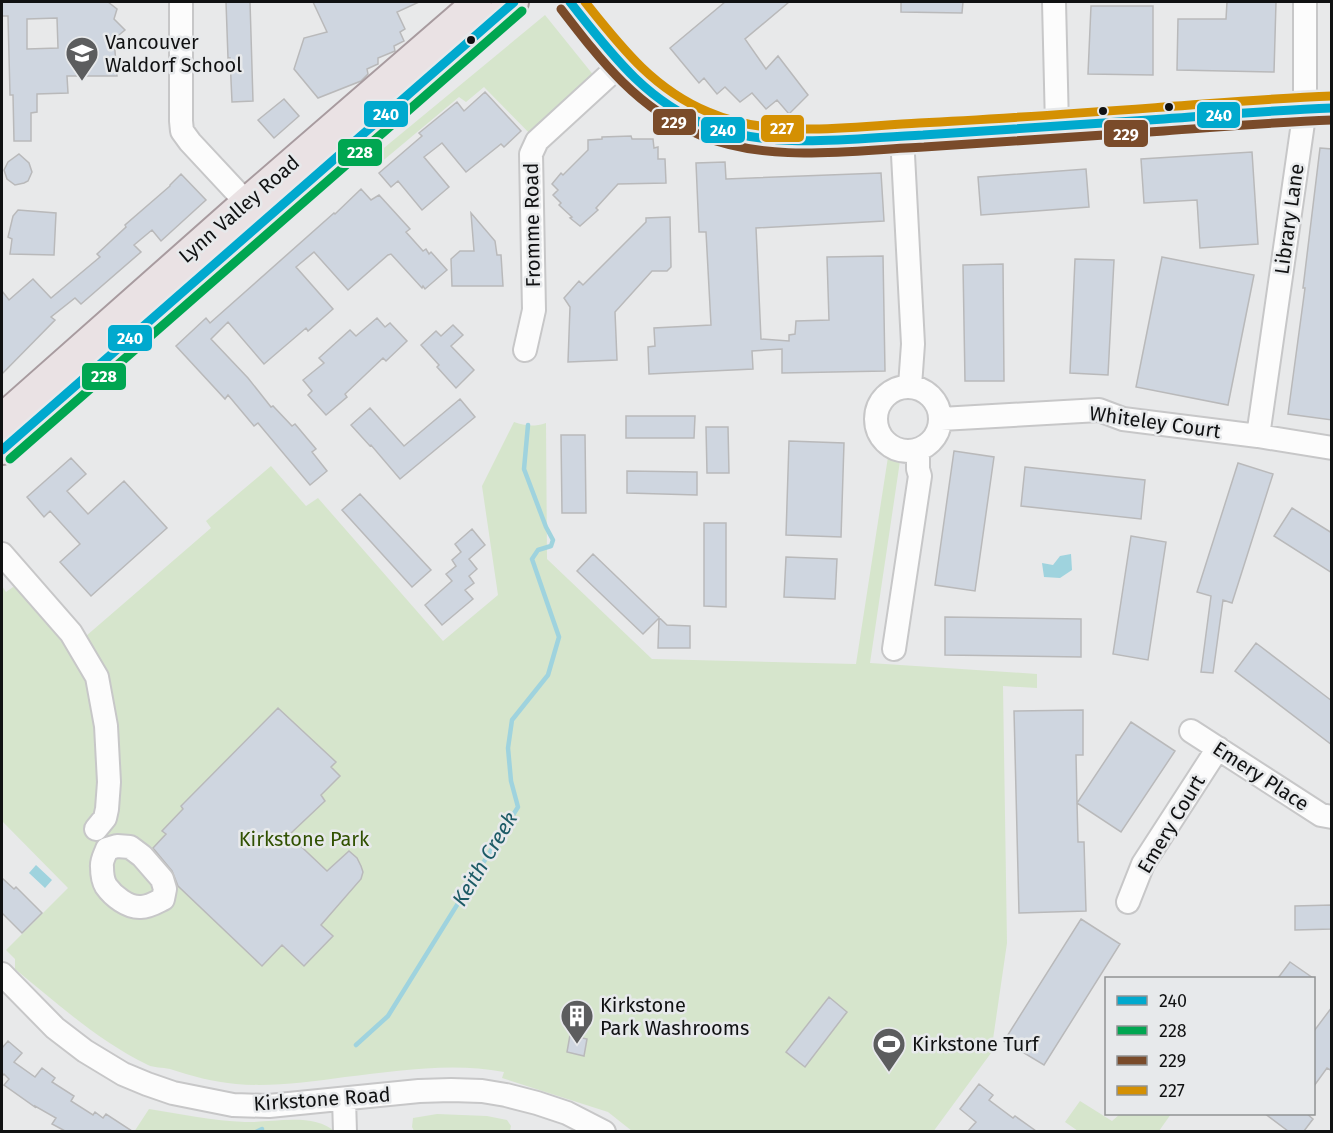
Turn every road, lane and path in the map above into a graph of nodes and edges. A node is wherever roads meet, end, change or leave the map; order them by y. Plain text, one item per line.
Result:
1 (181, 2) edge
2 (477, 2) edge
3 (514, 2) edge
4 (570, 2) edge
5 (1054, 2) edge
6 (1305, 2) edge
7 (621, 64) junction
8 (1332, 108) edge
9 (1305, 109) junction
10 (1058, 126) junction
11 (902, 136) junction
12 (254, 211) junction
13 (525, 350) dead end
14 (910, 386) junction
15 (2, 418) edge
16 (941, 419) junction
17 (1258, 436) junction
18 (1332, 448) edge
19 (2, 450) edge
20 (918, 450) junction
21 (2, 554) edge
22 (894, 649) dead end
23 (1191, 731) dead end
24 (1218, 748) junction
25 (1332, 817) edge
26 (96, 829) dead end
27 (1128, 902) dead end
28 (4, 981) edge
29 (344, 1099) junction
30 (345, 1131) edge
31 (604, 1131) edge

1 - 12 street
2 - 12 main road, Lynn Valley Road
3 - 12 main road, Lynn Valley Road
4 - 7 street
5 - 10 street
6 - 9 street, Library Lane
7 - 11 street
7 - 13 street, Fromme Road
8 - 9 street
9 - 10 street
9 - 17 street, Library Lane
10 - 11 street
11 - 14 street
12 - 15 main road, Lynn Valley Road
12 - 19 main road, Lynn Valley Road
14 - 16 street
14 - 20 street
16 - 17 street, Whiteley Court
16 - 20 street
17 - 18 street, Whiteley Court
20 - 22 street
21 - 26 street
23 - 24 street, Emery Place
24 - 25 street, Emery Place
24 - 27 street, Emery Court
28 - 29 street, Kirkstone Road
29 - 30 street
29 - 31 street, Kirkstone Road

